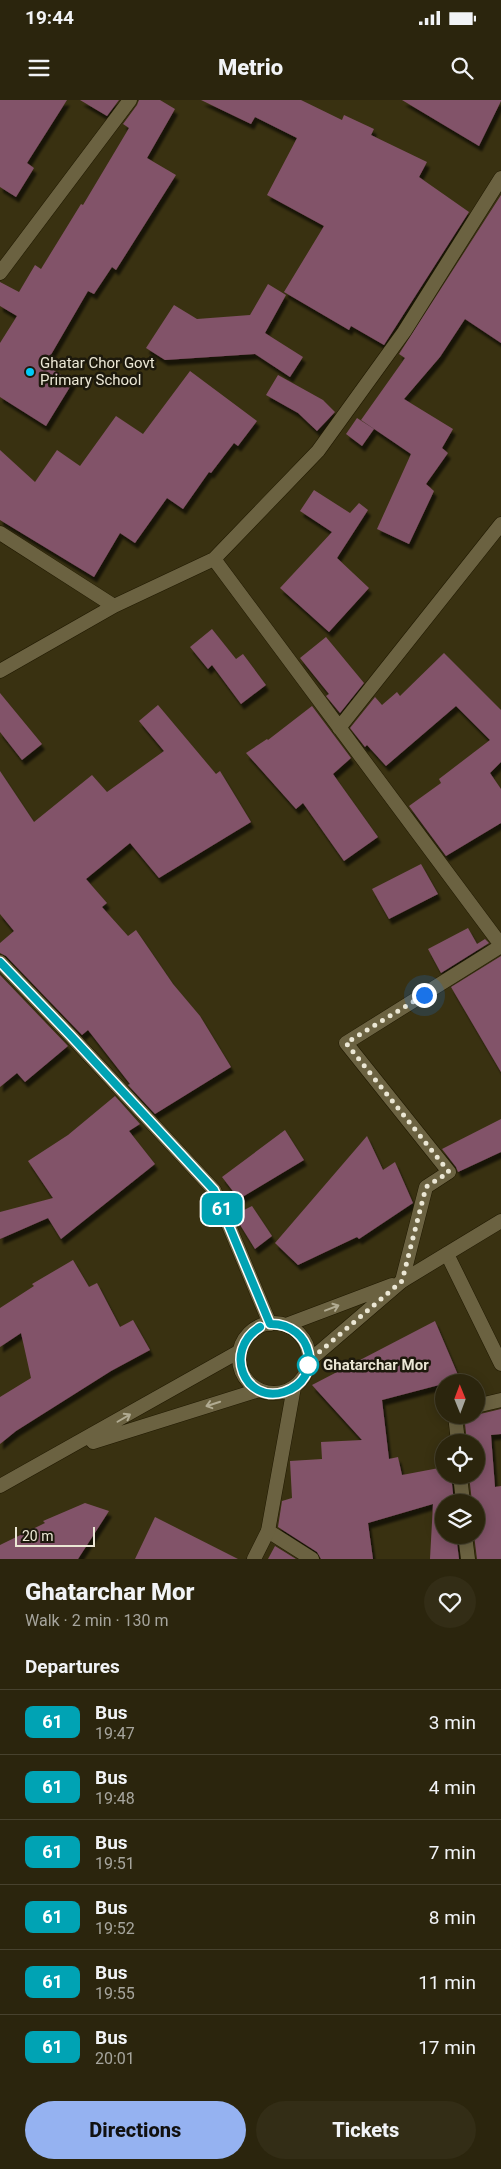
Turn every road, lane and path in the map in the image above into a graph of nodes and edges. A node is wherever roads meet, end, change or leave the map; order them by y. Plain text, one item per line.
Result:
1 (130, 100) edge
2 (501, 178) edge
3 (0, 274) edge
4 (501, 524) edge
5 (0, 533) edge
6 (214, 559) junction
7 (114, 606) junction
8 (0, 671) edge
9 (340, 728) junction
10 (501, 945) edge
11 (0, 962) edge
12 (501, 1221) edge
13 (447, 1254) junction
14 (402, 1281) junction
15 (270, 1324) junction
16 (286, 1326) junction
17 (240, 1351) junction
18 (310, 1360) junction
19 (501, 1364) edge
20 (294, 1387) junction
21 (259, 1390) junction
22 (501, 1400) edge
23 (485, 1404) edge
24 (66, 1450) junction
25 (0, 1486) edge
26 (268, 1530) junction
27 (467, 1544) edge
28 (254, 1559) edge
29 (312, 1559) edge
30 (468, 1559) edge

1 - 3 street
2 - 6 street
4 - 9 street
5 - 7 street
6 - 7 street
6 - 9 street
7 - 8 street
9 - 10 street
10 - 14 street
11 - 15 street
12 - 13 street
13 - 14 street
13 - 19 street
16 -> 14 street
14 - 18 street
15 - 16 street
15 - 17 street
16 - 18 street
17 - 21 street
24 -> 17 street
18 - 20 street
20 - 21 street
20 - 26 street
21 -> 24 street
22 - 23 street
24 - 25 street
26 - 28 street
26 - 29 street
27 - 30 street

